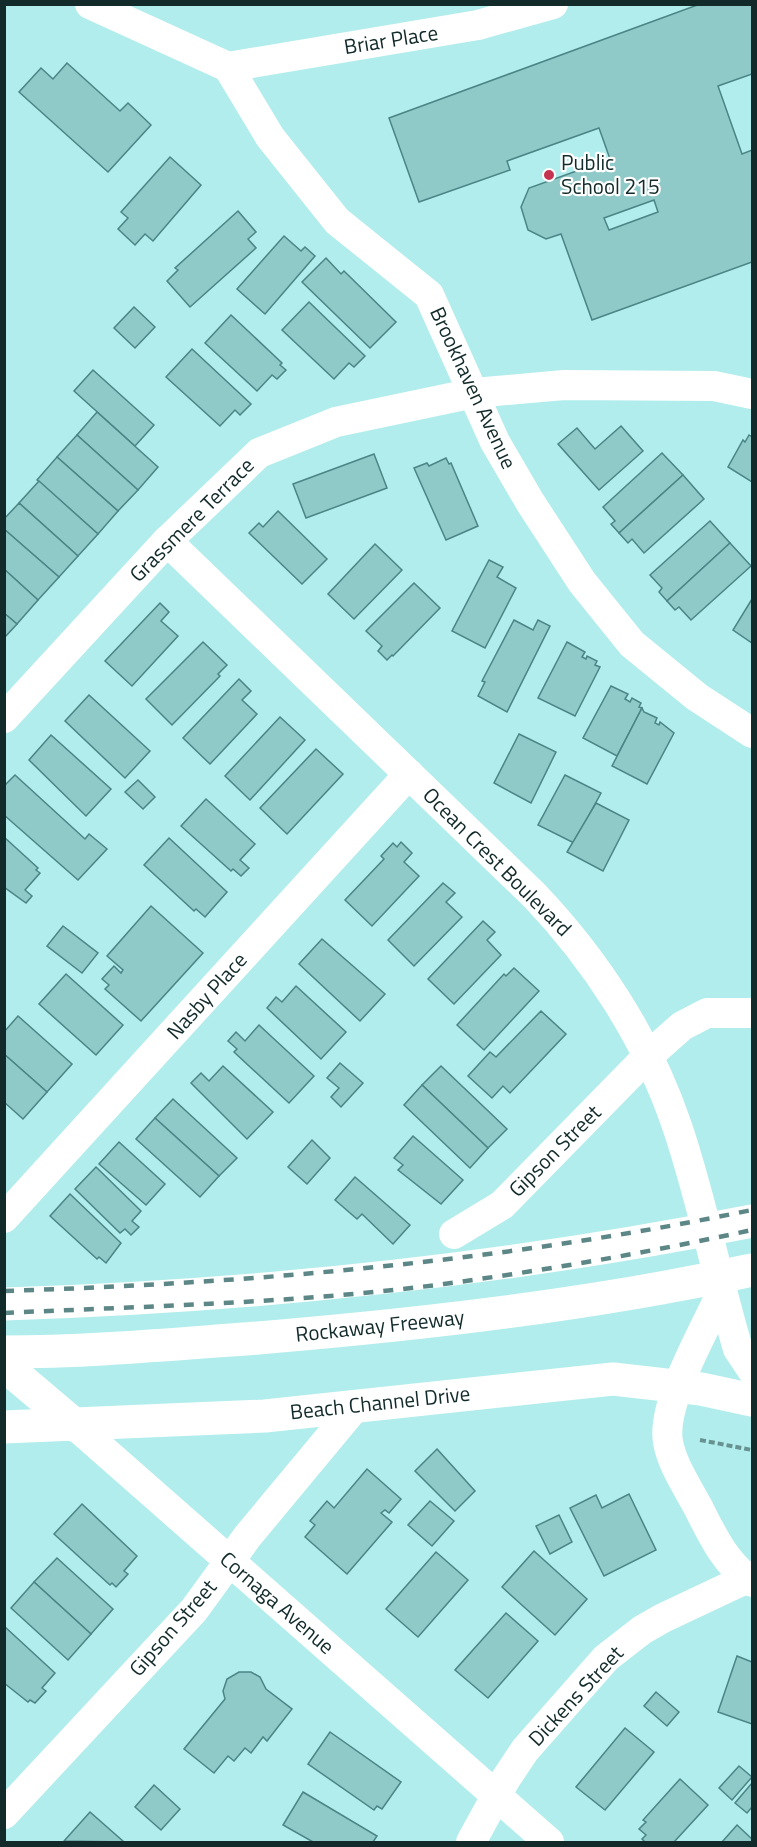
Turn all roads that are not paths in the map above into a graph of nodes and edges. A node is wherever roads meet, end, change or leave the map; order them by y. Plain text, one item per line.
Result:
1 (90, 4) edge
2 (553, 4) edge
3 (228, 67) junction
4 (474, 393) junction
5 (753, 394) edge
6 (167, 541) junction
7 (4, 718) edge
8 (753, 733) edge
9 (409, 774) junction
10 (753, 1013) edge
11 (647, 1057) junction
12 (4, 1218) edge
13 (753, 1221) edge
14 (706, 1230) junction
15 (454, 1234) dead end
16 (753, 1269) edge
17 (720, 1285) junction
18 (4, 1304) edge
19 (4, 1352) edge
20 (4, 1365) edge
21 (753, 1370) edge
22 (678, 1385) junction
23 (753, 1400) edge
24 (355, 1407) junction
25 (76, 1426) junction
26 (4, 1427) edge
27 (229, 1561) junction
28 (751, 1579) edge
29 (496, 1796) junction
30 (4, 1814) edge
31 (471, 1842) edge
32 (549, 1842) edge

1 - 3 street
2 - 3 street, Briar Place
3 - 4 street, Brookhaven Avenue
4 - 5 street, Grassmere Terrace
4 - 6 street, Grassmere Terrace
4 - 8 street, Brookhaven Avenue
6 - 7 street, Grassmere Terrace
6 - 9 street, Ocean Crest Boulevard
9 - 11 street, Ocean Crest Boulevard
9 - 12 street, Nasby Place
10 - 11 street, Gipson Street
11 - 14 street, Ocean Crest Boulevard
11 - 15 street, Gipson Street
13 - 14 street
14 - 17 street, Ocean Crest Boulevard
14 - 18 street
16 - 17 street, Rockaway Freeway
17 - 19 street, Rockaway Freeway
17 - 21 street, Ocean Crest Boulevard
17 - 22 street
20 - 25 street, Cornaga Avenue
22 - 23 street, Beach Channel Drive
22 - 24 street, Beach Channel Drive
22 - 28 street
24 - 25 street, Beach Channel Drive
24 - 27 street, Gipson Street
25 - 26 street, Beach Channel Drive
25 - 27 street, Cornaga Avenue
27 - 29 street, Cornaga Avenue
27 - 30 street, Gipson Street
28 - 29 street, Dickens Street
29 - 31 street, Dickens Street
29 - 32 street, Cornaga Avenue

